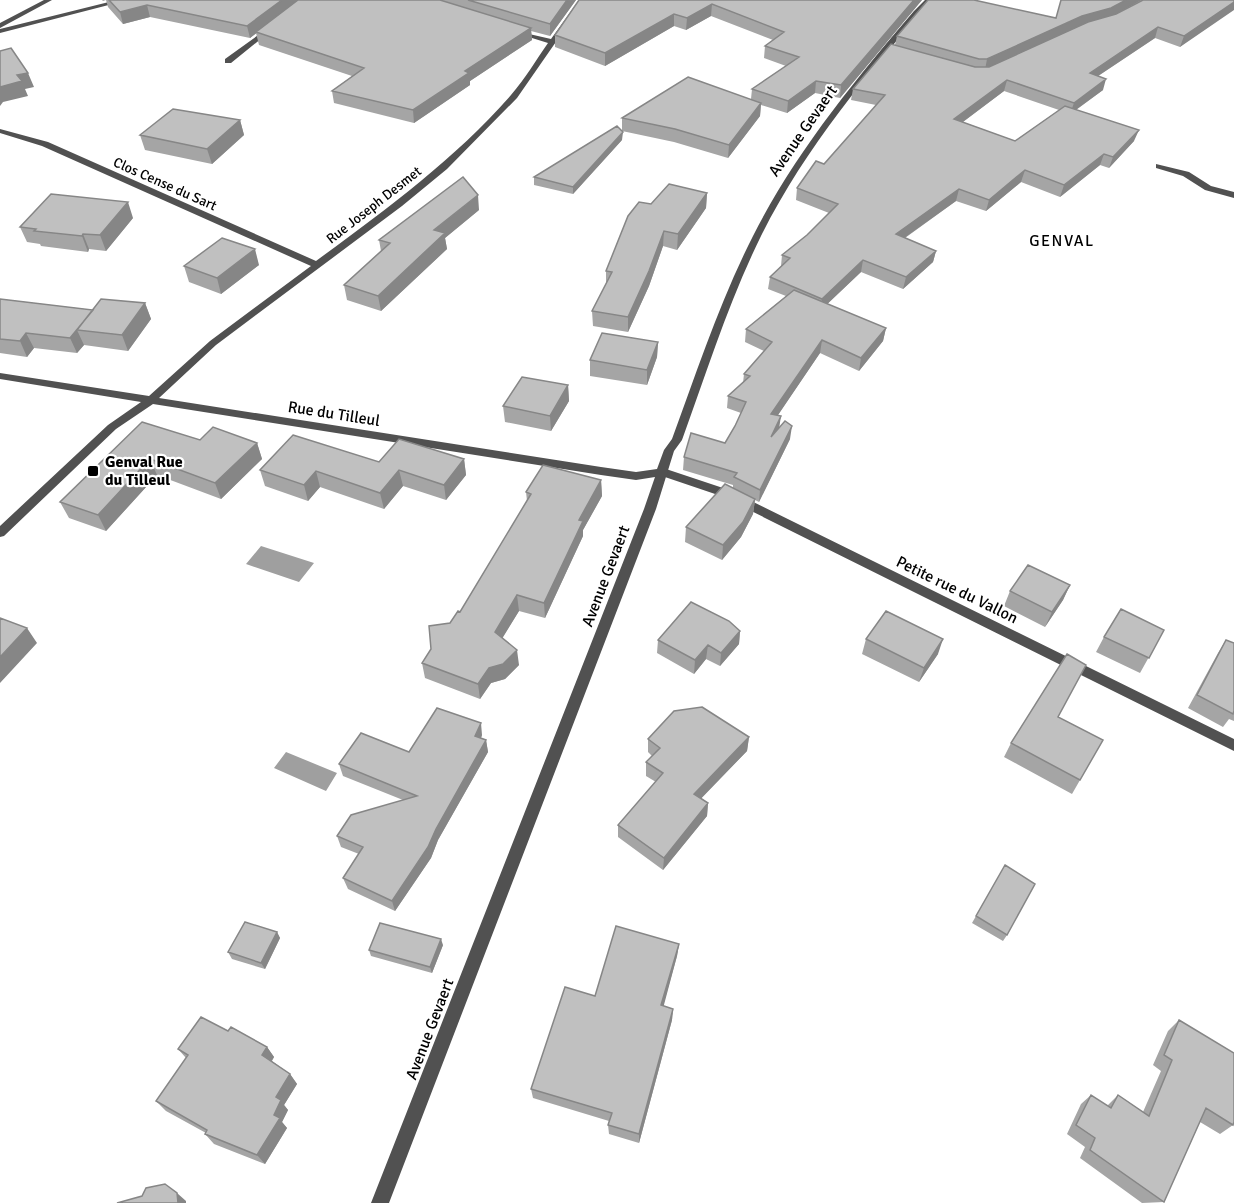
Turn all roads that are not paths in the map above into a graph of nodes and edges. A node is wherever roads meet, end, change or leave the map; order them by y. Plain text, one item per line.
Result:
1 (49, 0) edge
2 (125, 0) edge
3 (582, 0) edge
4 (929, 0) edge
5 (274, 25) edge
6 (0, 27) edge
7 (510, 29) edge
8 (0, 31) edge
9 (553, 42) junction
10 (228, 61) dead end
11 (0, 131) edge
12 (1159, 166) dead end
13 (1234, 195) edge
14 (317, 265) junction
15 (0, 376) edge
16 (151, 400) junction
17 (663, 472) junction
18 (0, 533) edge
19 (1234, 745) edge
20 (380, 1203) edge

1 - 6 street
2 - 8 street
3 - 9 street, Rue Joseph Desmet
4 - 17 street, Avenue Gevaert
5 - 10 street
7 - 9 street
9 - 14 street, Rue Joseph Desmet
11 - 14 street, Clos Cense du Sart
12 - 13 street
14 - 16 street, Rue Joseph Desmet
15 - 16 street, Rue du Tilleul
16 - 17 street, Rue du Tilleul
16 - 18 street, Rue Joseph Desmet
17 - 19 street, Petite rue du Vallon
17 - 20 street, Avenue Gevaert

